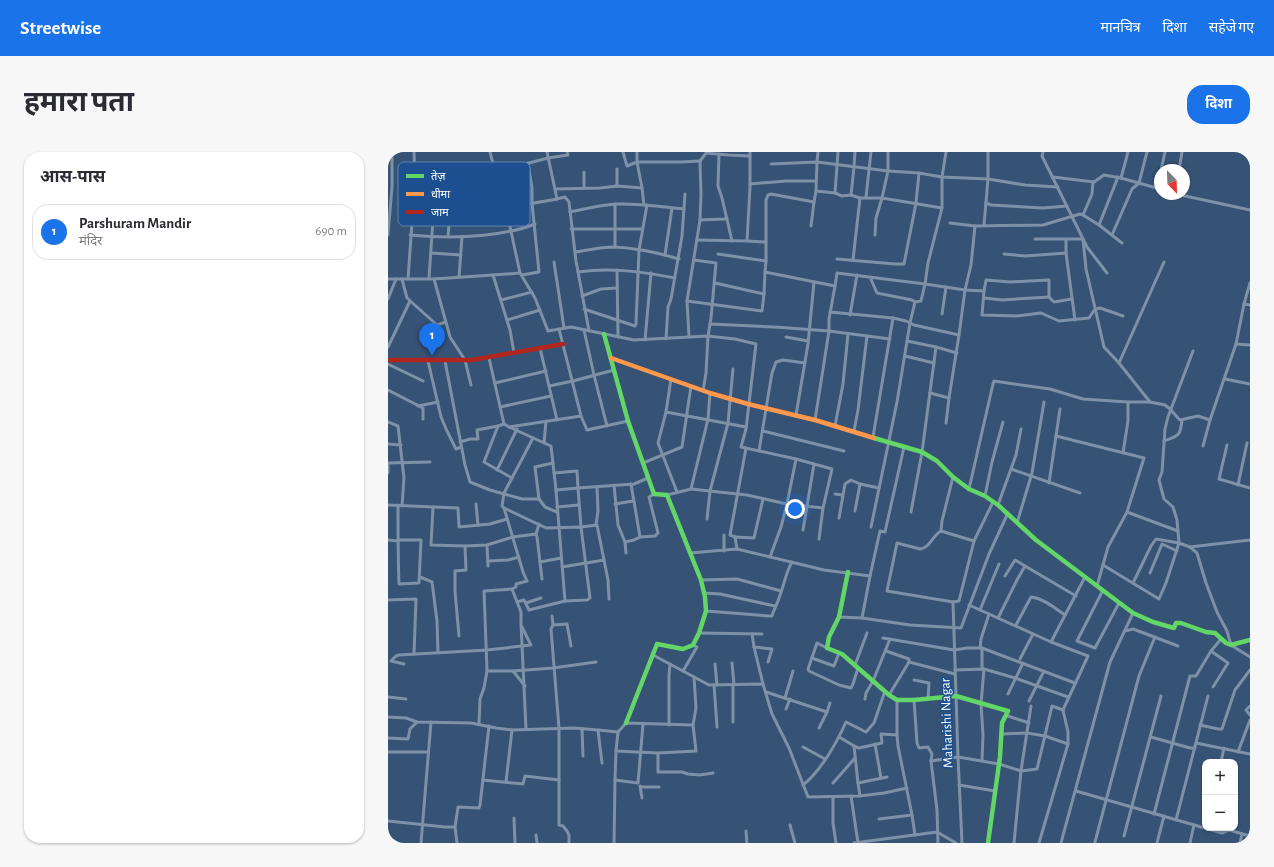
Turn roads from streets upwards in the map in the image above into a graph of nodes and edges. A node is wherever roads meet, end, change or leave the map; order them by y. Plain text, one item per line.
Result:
1 (392, 152) edge
2 (414, 152) edge
3 (490, 152) edge
4 (547, 152) edge
5 (568, 152) edge
6 (623, 152) edge
7 (637, 152) edge
8 (818, 152) edge
9 (838, 152) edge
10 (855, 152) edge
11 (871, 152) edge
12 (888, 152) edge
13 (946, 152) edge
14 (988, 152) edge
15 (1043, 152) edge
16 (1128, 152) edge
17 (1147, 152) edge
18 (1165, 152) edge
19 (1182, 152) edge
20 (719, 154) junction
21 (728, 154) edge
22 (750, 154) edge
23 (548, 158) junction
24 (700, 161) junction
25 (414, 162) edge
26 (492, 162) edge
27 (530, 162) edge
28 (637, 162) junction
29 (817, 162) junction
30 (771, 164) dead end
31 (1162, 164) edge
32 (1179, 164) edge
33 (838, 165) junction
34 (854, 167) junction
35 (617, 169) dead end
36 (870, 169) junction
37 (888, 171) junction
38 (584, 172) dead end
39 (919, 173) junction
40 (530, 176) edge
41 (942, 177) junction
42 (1053, 177) junction
43 (1119, 178) junction
44 (988, 179) junction
45 (816, 181) junction
46 (1094, 182) junction
47 (1139, 183) junction
48 (750, 184) junction
49 (617, 186) junction
50 (1058, 187) junction
51 (555, 188) junction
52 (564, 188) junction
53 (584, 188) junction
54 (642, 188) junction
55 (1154, 188) edge
56 (816, 191) junction
57 (835, 193) junction
58 (685, 194) dead end
59 (851, 195) junction
60 (565, 197) junction
61 (866, 197) junction
62 (1190, 197) edge
63 (860, 198) junction
64 (882, 198) junction
65 (557, 199) junction
66 (814, 202) junction
67 (532, 203) junction
68 (916, 203) junction
69 (986, 203) junction
70 (616, 204) junction
71 (645, 205) junction
72 (1067, 206) junction
73 (672, 208) junction
74 (942, 208) junction
75 (684, 209) junction
76 (1250, 210) edge
77 (570, 212) junction
78 (1083, 215) junction
79 (1072, 217) junction
80 (727, 218) junction
81 (700, 220) junction
82 (950, 223) dead end
83 (535, 224) junction
84 (530, 225) edge
85 (1099, 225) junction
86 (411, 226) edge
87 (432, 226) edge
88 (449, 226) edge
89 (510, 226) edge
90 (528, 226) edge
91 (811, 226) dead end
92 (975, 226) junction
93 (984, 226) junction
94 (615, 228) junction
95 (571, 229) junction
96 (642, 229) junction
97 (511, 231) junction
98 (388, 235) edge
99 (410, 235) junction
100 (875, 235) dead end
101 (1112, 235) junction
102 (448, 236) junction
103 (432, 237) junction
104 (462, 237) junction
105 (1083, 239) junction
106 (697, 240) junction
107 (1035, 240) dead end
108 (1066, 240) junction
109 (732, 241) junction
110 (747, 241) junction
111 (766, 242) junction
112 (1122, 243) dead end
113 (615, 247) junction
114 (639, 250) junction
115 (575, 252) junction
116 (431, 253) junction
117 (1066, 253) junction
118 (718, 254) dead end
119 (1004, 254) dead end
120 (461, 255) junction
121 (665, 255) junction
122 (679, 259) junction
123 (694, 260) junction
124 (837, 260) dead end
125 (853, 260) junction
126 (766, 261) junction
127 (554, 262) dead end
128 (1164, 262) dead end
129 (617, 270) junction
130 (638, 271) junction
131 (578, 272) junction
132 (765, 272) junction
133 (651, 273) junction
134 (1107, 273) dead end
135 (521, 274) junction
136 (494, 275) junction
137 (857, 275) junction
138 (459, 277) junction
139 (870, 277) junction
140 (429, 278) junction
141 (434, 278) junction
142 (675, 278) junction
143 (388, 279) edge
144 (396, 279) junction
145 (402, 279) junction
146 (408, 279) junction
147 (814, 282) junction
148 (715, 283) junction
149 (1250, 283) edge
150 (925, 284) junction
151 (835, 286) junction
152 (946, 287) junction
153 (617, 288) junction
154 (965, 290) junction
155 (984, 291) junction
156 (532, 292) junction
157 (764, 294) junction
158 (582, 296) junction
159 (1049, 297) junction
160 (984, 298) junction
161 (388, 299) edge
162 (1072, 299) junction
163 (501, 300) junction
164 (410, 301) junction
165 (687, 301) junction
166 (915, 302) junction
167 (712, 304) junction
168 (1244, 304) junction
169 (1250, 305) edge
170 (584, 308) junction
171 (1095, 309) junction
172 (540, 310) junction
173 (830, 312) junction
174 (942, 314) dead end
175 (850, 315) junction
176 (1123, 316) dead end
177 (893, 318) junction
178 (507, 320) junction
179 (1075, 320) junction
180 (618, 321) junction
181 (446, 322) junction
182 (910, 323) junction
183 (710, 324) junction
184 (564, 328) junction
185 (559, 329) junction
186 (584, 330) junction
187 (810, 330) junction
188 (589, 331) junction
189 (829, 331) junction
190 (604, 334) junction
191 (848, 334) junction
192 (959, 335) junction
193 (708, 336) junction
194 (867, 336) junction
195 (618, 337) junction
196 (689, 337) junction
197 (666, 338) junction
198 (786, 338) dead end
199 (890, 339) junction
200 (645, 340) junction
201 (808, 341) junction
202 (907, 341) junction
203 (563, 344) junction
204 (1236, 344) junction
205 (1250, 345) edge
206 (388, 347) edge
207 (936, 347) junction
208 (540, 348) junction
209 (1192, 351) dead end
210 (514, 353) junction
211 (957, 353) junction
212 (905, 356) junction
213 (489, 358) junction
214 (611, 358) junction
215 (465, 360) junction
216 (428, 361) junction
217 (444, 361) junction
218 (388, 362) edge
219 (804, 363) junction
220 (934, 363) junction
221 (1119, 363) junction
222 (733, 369) dead end
223 (614, 370) junction
224 (546, 371) junction
225 (594, 375) junction
226 (671, 379) junction
227 (1225, 379) junction
228 (423, 381) dead end
229 (573, 381) junction
230 (495, 382) junction
231 (1250, 384) edge
232 (472, 385) dead end
233 (549, 386) junction
234 (691, 386) junction
235 (388, 390) edge
236 (703, 391) junction
237 (710, 393) junction
238 (930, 393) junction
239 (551, 396) junction
240 (949, 398) junction
241 (731, 399) junction
242 (438, 402) junction
243 (1044, 402) dead end
244 (1128, 402) junction
245 (1150, 402) junction
246 (748, 404) junction
247 (418, 406) junction
248 (500, 407) junction
249 (767, 408) junction
250 (1060, 409) dead end
251 (1170, 409) junction
252 (666, 412) junction
253 (687, 415) junction
254 (796, 415) junction
255 (581, 416) junction
256 (422, 418) dead end
257 (708, 419) junction
258 (557, 420) junction
259 (815, 420) junction
260 (1182, 420) junction
261 (1210, 420) junction
262 (546, 421) junction
263 (628, 421) junction
264 (388, 422) edge
265 (1003, 422) dead end
266 (728, 423) junction
267 (946, 423) dead end
268 (504, 424) junction
269 (520, 425) junction
270 (498, 426) junction
271 (607, 426) junction
272 (835, 426) junction
273 (509, 427) junction
274 (746, 427) junction
275 (1021, 429) dead end
276 (516, 430) junction
277 (763, 431) junction
278 (854, 431) junction
279 (1056, 436) junction
280 (873, 437) junction
281 (533, 438) junction
282 (1164, 441) junction
283 (460, 442) junction
284 (889, 442) junction
285 (544, 443) junction
286 (1247, 443) dead end
287 (388, 444) edge
288 (1227, 444) dead end
289 (401, 445) junction
290 (1203, 446) dead end
291 (462, 447) junction
292 (904, 447) junction
293 (746, 448) junction
294 (760, 451) junction
295 (844, 451) dead end
296 (922, 452) junction
297 (1123, 453) junction
298 (664, 455) junction
299 (796, 459) junction
300 (388, 462) edge
301 (402, 462) junction
302 (430, 462) dead end
303 (553, 463) junction
304 (643, 463) junction
305 (814, 464) junction
306 (1011, 469) junction
307 (497, 470) junction
308 (388, 473) edge
309 (554, 473) junction
310 (953, 477) junction
311 (1031, 477) junction
312 (512, 478) junction
313 (648, 478) junction
314 (1049, 483) junction
315 (631, 484) junction
316 (860, 484) junction
317 (614, 485) junction
318 (1238, 485) junction
319 (597, 487) junction
320 (578, 488) junction
321 (879, 488) junction
322 (1250, 488) edge
323 (691, 489) junction
324 (969, 489) junction
325 (556, 490) junction
326 (710, 491) junction
327 (677, 492) junction
328 (504, 493) junction
329 (1080, 493) dead end
330 (654, 494) junction
331 (737, 494) junction
332 (834, 494) dead end
333 (667, 495) junction
334 (842, 495) junction
335 (985, 496) junction
336 (539, 499) junction
337 (763, 499) junction
338 (633, 501) junction
339 (993, 502) junction
340 (476, 504) dead end
341 (615, 504) junction
342 (787, 504) junction
343 (388, 505) edge
344 (579, 505) junction
345 (998, 505) junction
346 (400, 506) junction
347 (807, 506) junction
348 (433, 507) junction
349 (557, 507) junction
350 (504, 508) junction
351 (823, 508) junction
352 (855, 511) dead end
353 (557, 512) junction
354 (911, 512) dead end
355 (1127, 512) junction
356 (1007, 515) junction
357 (839, 518) dead end
358 (508, 519) junction
359 (707, 520) dead end
360 (1017, 523) junction
361 (539, 524) junction
362 (478, 525) junction
363 (596, 525) junction
364 (581, 527) junction
365 (872, 527) dead end
366 (558, 528) junction
367 (803, 530) dead end
368 (941, 531) junction
369 (1178, 531) junction
370 (536, 534) junction
371 (724, 535) dead end
372 (513, 537) junction
373 (640, 537) junction
374 (735, 537) junction
375 (819, 539) dead end
376 (388, 540) edge
377 (398, 540) junction
378 (1250, 540) edge
379 (974, 541) junction
380 (625, 542) junction
381 (1179, 543) junction
382 (487, 545) junction
383 (465, 546) junction
384 (1190, 547) junction
385 (737, 549) junction
386 (724, 551) junction
387 (1177, 551) junction
388 (626, 553) dead end
389 (690, 553) junction
390 (519, 557) junction
391 (770, 557) junction
392 (561, 558) junction
393 (604, 560) junction
394 (488, 561) junction
395 (540, 562) junction
396 (792, 562) junction
397 (586, 563) junction
398 (999, 564) dead end
399 (1103, 565) junction
400 (488, 566) dead end
401 (1025, 566) junction
402 (562, 567) junction
403 (848, 572) junction
404 (1150, 573) dead end
405 (870, 576) junction
406 (1005, 576) dead end
407 (420, 577) junction
408 (1085, 577) junction
409 (542, 579) dead end
410 (701, 580) junction
411 (1133, 583) junction
412 (1098, 586) junction
413 (512, 589) junction
414 (1102, 590) junction
415 (781, 591) junction
416 (704, 593) junction
417 (1076, 596) junction
418 (541, 598) dead end
419 (609, 599) dead end
420 (388, 600) edge
421 (565, 601) junction
422 (517, 602) junction
423 (953, 602) junction
424 (526, 603) junction
425 (1119, 603) junction
426 (969, 605) junction
427 (775, 606) junction
428 (980, 610) junction
429 (706, 611) junction
430 (1133, 613) junction
431 (989, 614) junction
432 (1066, 615) junction
433 (552, 616) dead end
434 (839, 617) junction
435 (862, 618) junction
436 (998, 618) junction
437 (521, 624) junction
438 (553, 625) junction
439 (1016, 625) junction
440 (954, 628) junction
441 (1125, 631) junction
442 (699, 633) junction
443 (868, 633) dead end
444 (752, 634) junction
445 (762, 634) dead end
446 (1033, 634) junction
447 (460, 636) dead end
448 (1155, 637) junction
449 (883, 638) dead end
450 (890, 639) junction
451 (1221, 639) junction
452 (1250, 640) edge
453 (1051, 642) junction
454 (523, 645) junction
455 (693, 645) junction
456 (1231, 645) junction
457 (571, 646) dead end
458 (1178, 646) dead end
459 (754, 647) junction
460 (827, 648) junction
461 (981, 648) junction
462 (487, 650) junction
463 (954, 650) junction
464 (886, 651) junction
465 (1211, 651) junction
466 (438, 652) junction
467 (839, 653) junction
468 (414, 654) junction
469 (653, 655) junction
470 (1250, 657) edge
471 (812, 658) junction
472 (1020, 659) dead end
473 (390, 661) edge
474 (596, 662) dead end
475 (768, 662) dead end
476 (909, 662) junction
477 (732, 663) dead end
478 (1023, 663) junction
479 (404, 664) dead end
480 (670, 664) junction
481 (715, 664) dead end
482 (857, 666) junction
483 (553, 668) junction
484 (983, 669) junction
485 (524, 670) junction
486 (1250, 670) edge
487 (513, 671) junction
488 (683, 671) junction
489 (793, 671) dead end
490 (1044, 671) junction
491 (487, 672) junction
492 (955, 672) junction
493 (694, 677) junction
494 (1015, 678) junction
495 (914, 680) dead end
496 (873, 681) junction
497 (1075, 682) junction
498 (763, 684) junction
499 (715, 685) junction
500 (733, 685) junction
501 (525, 686) junction
502 (1036, 686) junction
503 (1213, 687) dead end
504 (884, 691) junction
505 (766, 692) junction
506 (1008, 694) dead end
507 (889, 695) junction
508 (956, 696) junction
509 (1161, 696) dead end
510 (1208, 696) dead end
511 (388, 697) edge
512 (1068, 697) junction
513 (784, 698) junction
514 (406, 699) dead end
515 (865, 699) dead end
516 (928, 699) junction
517 (790, 700) junction
518 (897, 700) junction
519 (914, 700) junction
520 (1029, 701) dead end
521 (830, 703) dead end
522 (981, 704) junction
523 (1032, 706) dead end
524 (1250, 706) edge
525 (786, 709) dead end
526 (1062, 710) junction
527 (827, 712) junction
528 (1250, 715) edge
529 (1008, 716) dead end
530 (388, 717) edge
531 (1250, 720) edge
532 (417, 722) junction
533 (431, 722) junction
534 (733, 722) dead end
535 (626, 723) junction
536 (479, 724) junction
537 (643, 724) junction
538 (669, 724) junction
539 (1029, 724) junction
540 (693, 725) junction
541 (1200, 725) junction
542 (489, 726) junction
543 (717, 727) dead end
544 (559, 728) junction
545 (819, 728) dead end
546 (526, 729) junction
547 (582, 729) junction
548 (512, 730) junction
549 (598, 730) junction
550 (618, 732) junction
551 (1027, 733) junction
552 (1002, 734) junction
553 (897, 735) junction
554 (1045, 736) junction
555 (1151, 736) junction
556 (839, 737) junction
557 (388, 738) edge
558 (1173, 742) junction
559 (1196, 743) junction
560 (875, 744) junction
561 (1068, 744) junction
562 (803, 746) dead end
563 (854, 746) junction
564 (1195, 748) junction
565 (1224, 748) junction
566 (616, 751) junction
567 (388, 752) edge
568 (428, 752) junction
569 (640, 752) junction
570 (1238, 752) junction
571 (658, 753) junction
572 (1250, 754) edge
573 (583, 756) dead end
574 (958, 757) junction
575 (855, 758) junction
576 (824, 759) junction
577 (1222, 759) edge
578 (931, 761) junction
579 (982, 761) junction
580 (602, 763) dead end
581 (999, 764) junction
582 (1021, 771) junction
583 (713, 773) dead end
584 (887, 777) dead end
585 (881, 778) junction
586 (483, 780) junction
587 (559, 780) junction
588 (615, 780) junction
589 (506, 782) junction
590 (638, 783) junction
591 (833, 783) dead end
592 (858, 783) junction
593 (803, 785) junction
594 (959, 785) junction
595 (658, 786) dead end
596 (641, 787) junction
597 (907, 788) junction
598 (1076, 790) junction
599 (995, 791) junction
600 (851, 796) junction
601 (860, 796) junction
602 (833, 797) junction
603 (642, 798) dead end
604 (1107, 800) junction
605 (1132, 807) junction
606 (1154, 814) junction
607 (912, 815) junction
608 (1164, 816) junction
609 (514, 818) dead end
610 (879, 819) dead end
611 (1176, 820) junction
612 (388, 821) edge
613 (422, 825) junction
614 (790, 825) dead end
615 (1194, 825) junction
616 (1202, 826) edge
617 (455, 827) junction
618 (746, 831) dead end
619 (1215, 831) edge
620 (1227, 831) edge
621 (1232, 831) edge
622 (937, 832) junction
623 (1242, 834) junction
624 (536, 835) dead end
625 (915, 835) junction
626 (1124, 836) dead end
627 (1250, 836) edge
628 (1095, 842) dead end
629 (421, 843) edge
630 (457, 843) edge
631 (515, 843) edge
632 (537, 843) edge
633 (569, 843) edge
634 (614, 843) edge
635 (747, 843) edge
636 (795, 843) edge
637 (836, 843) edge
638 (854, 843) edge
639 (858, 843) edge
640 (938, 843) edge
641 (956, 843) edge
642 (962, 843) edge
643 (988, 843) edge
644 (1014, 843) edge
645 (1039, 843) edge
646 (1062, 843) edge
647 (1157, 843) edge
648 (1190, 843) edge
649 (1240, 843) edge

1 - 98 street
2 - 25 street
3 - 26 street
4 - 23 street
5 - 23 street
6 - 28 street
7 - 28 street
8 - 29 street
9 - 33 street
10 - 34 street
11 - 36 street
12 - 37 street
13 - 41 street
14 - 44 street
15 - 42 street
16 - 43 street
17 - 47 street
18 - 31 street
19 - 32 street
20 - 21 street
20 - 24 street
20 - 80 street
21 - 22 street
22 - 48 street
23 - 27 street
23 - 51 street
24 - 28 street
24 - 81 street
28 - 54 street
29 - 30 street
29 - 33 street
29 - 45 street
33 - 34 street
33 - 57 street
34 - 36 street
34 - 59 street
35 - 49 street
36 - 37 street
36 - 61 street
37 - 39 street
37 - 64 street
38 - 53 street
39 - 41 street
39 - 68 street
40 - 67 street
41 - 44 street
41 - 74 street
42 - 46 street
42 - 50 street
43 - 46 street
43 - 47 street
43 - 85 street
44 - 50 street
44 - 69 street
45 - 48 street
45 - 56 street
46 - 78 street
47 - 55 street
47 - 101 street
48 - 110 street
49 - 53 street
49 - 54 street
50 - 72 street
51 - 52 street
51 - 65 street
52 - 53 street
52 - 60 street
54 - 71 street
56 - 57 street
56 - 66 street
57 - 59 street
58 - 75 street
59 - 63 street
60 - 65 street
60 - 77 street
61 - 63 street
61 - 64 street
62 - 76 street
63 - 125 street
64 - 68 street
64 - 100 street
65 - 67 street
66 - 91 street
66 - 111 street
67 - 83 street
68 - 74 street
68 - 125 street
69 - 72 street
69 - 93 street
70 - 71 street
70 - 77 street
70 - 94 street
71 - 73 street
71 - 96 street
72 - 79 street
73 - 75 street
73 - 121 street
74 - 150 street
75 - 122 street
77 - 95 street
78 - 79 street
78 - 85 street
79 - 93 street
79 - 105 street
80 - 81 street
80 - 109 street
81 - 106 street
82 - 92 street
83 - 84 street
83 - 135 street
85 - 101 street
86 - 99 street
87 - 103 street
88 - 102 street
89 - 97 street
90 - 97 street
92 - 93 street
92 - 154 street
94 - 95 street
94 - 96 street
94 - 113 street
95 - 115 street
96 - 114 street
97 - 104 street
97 - 135 street
99 - 103 street
99 - 146 street
101 - 112 street
102 - 103 street
102 - 104 street
103 - 116 street
104 - 120 street
105 - 108 street
105 - 134 street
105 - 171 street
106 - 109 street
106 - 123 street
107 - 108 street
108 - 117 street
109 - 110 street
110 - 111 street
111 - 126 street
113 - 114 street
113 - 115 street
114 - 121 street
114 - 130 street
115 - 131 street
116 - 120 street
116 - 140 street
117 - 119 street
117 - 162 street
118 - 126 street
120 - 138 street
121 - 122 street
122 - 142 street
123 - 148 street
123 - 165 street
124 - 125 street
126 - 132 street
127 - 184 street
128 - 221 street
129 - 130 street
129 - 131 street
129 - 153 street
130 - 133 street
130 - 180 street
131 - 158 street
132 - 147 street
132 - 157 street
133 - 142 street
133 - 200 street
135 - 136 street
135 - 156 street
136 - 138 street
136 - 163 street
137 - 139 street
137 - 151 street
137 - 175 street
138 - 141 street
139 - 150 street
139 - 166 street
140 - 141 street
140 - 146 street
141 - 181 street
142 - 197 street
143 - 144 street
144 - 145 street
144 - 161 street
145 - 146 street
145 - 164 street
147 - 151 street
147 - 187 street
148 - 157 street
148 - 167 street
149 - 168 street
150 - 152 street
150 - 166 street
151 - 173 street
152 - 154 street
152 - 174 street
153 - 158 street
153 - 180 street
154 - 155 street
154 - 192 street
155 - 159 street
155 - 160 street
156 - 163 street
156 - 172 street
157 - 167 street
158 - 170 street
159 - 160 street
159 - 162 street
160 - 179 street
162 - 179 street
163 - 178 street
164 - 181 street
164 - 206 street
165 - 167 street
165 - 196 street
166 - 182 street
167 - 183 street
168 - 169 street
168 - 204 street
170 - 180 street
170 - 188 street
171 - 176 street
171 - 179 street
171 - 221 street
172 - 178 street
172 - 185 street
173 - 175 street
173 - 189 street
175 - 177 street
177 - 182 street
177 - 199 street
178 - 210 street
180 - 195 street
181 - 215 street
182 - 192 street
182 - 202 street
183 - 187 street
183 - 193 street
184 - 185 street
184 - 186 street
185 - 203 street
186 - 188 street
186 - 225 street
187 - 189 street
187 - 201 street
188 - 190 street
189 - 191 street
189 - 259 street
190 - 195 street
190 - 214 street
191 - 194 street
191 - 272 street
192 - 211 street
193 - 196 street
193 - 236 street
193 - 246 street
194 - 199 street
194 - 278 street
195 - 200 street
196 - 197 street
197 - 200 street
198 - 201 street
199 - 280 street
201 - 219 street
202 - 207 street
202 - 212 street
203 - 208 street
203 - 229 street
204 - 205 street
204 - 227 street
207 - 211 street
207 - 220 street
208 - 210 street
208 - 224 street
209 - 251 street
210 - 213 street
211 - 240 street
212 - 220 street
212 - 284 street
213 - 215 street
213 - 230 street
214 - 223 street
214 - 226 street
215 - 217 street
215 - 232 street
216 - 217 street
216 - 218 street
216 - 242 street
217 - 283 street
218 - 228 street
219 - 249 street
219 - 254 street
220 - 238 street
221 - 245 street
222 - 241 street
223 - 225 street
223 - 263 street
224 - 230 street
224 - 233 street
225 - 229 street
225 - 271 street
226 - 234 street
226 - 252 street
227 - 231 street
227 - 261 street
229 - 233 street
229 - 255 street
230 - 248 street
233 - 239 street
234 - 236 street
234 - 253 street
235 - 247 street
236 - 237 street
237 - 241 street
237 - 257 street
238 - 240 street
238 - 296 street
239 - 248 street
239 - 258 street
240 - 267 street
241 - 246 street
241 - 266 street
242 - 247 street
242 - 291 street
243 - 311 street
244 - 245 street
244 - 297 street
244 - 324 street
245 - 251 street
246 - 249 street
246 - 274 street
247 - 256 street
248 - 268 street
249 - 254 street
249 - 277 street
250 - 279 street
251 - 260 street
251 - 282 street
252 - 253 street
252 - 298 street
253 - 257 street
253 - 298 street
254 - 259 street
255 - 258 street
255 - 271 street
257 - 266 street
257 - 323 street
258 - 262 street
259 - 272 street
260 - 261 street
260 - 282 street
261 - 290 street
262 - 269 street
262 - 285 street
263 - 271 street
263 - 304 street
264 - 289 street
265 - 335 street
266 - 274 street
266 - 326 street
268 - 270 street
268 - 273 street
269 - 273 street
269 - 276 street
270 - 283 street
270 - 307 street
272 - 278 street
273 - 276 street
274 - 293 street
275 - 306 street
276 - 281 street
276 - 307 street
277 - 294 street
277 - 295 street
278 - 280 street
279 - 297 street
279 - 314 street
280 - 284 street
281 - 285 street
281 - 312 street
282 - 369 street
283 - 291 street
284 - 292 street
284 - 321 street
285 - 303 street
286 - 318 street
287 - 289 street
288 - 318 street
289 - 301 street
291 - 328 street
292 - 296 street
292 - 405 street
293 - 294 street
293 - 331 street
294 - 299 street
296 - 310 street
296 - 354 street
297 - 355 street
298 - 304 street
298 - 327 street
299 - 305 street
299 - 342 street
300 - 301 street
300 - 308 street
301 - 302 street
301 - 346 street
303 - 309 street
303 - 336 street
304 - 313 street
305 - 347 street
305 - 351 street
306 - 311 street
306 - 345 street
307 - 312 street
309 - 320 street
309 - 325 street
310 - 324 street
310 - 368 street
311 - 314 street
311 - 360 street
312 - 328 street
313 - 315 street
313 - 330 street
314 - 329 street
315 - 317 street
315 - 338 street
316 - 321 street
316 - 334 street
316 - 352 street
317 - 319 street
317 - 341 street
318 - 322 street
319 - 320 street
319 - 363 street
320 - 325 street
320 - 344 street
321 - 365 street
323 - 326 street
323 - 327 street
324 - 335 street
325 - 349 street
326 - 331 street
326 - 359 street
327 - 333 street
328 - 336 street
328 - 350 street
330 - 333 street
330 - 373 street
331 - 337 street
331 - 374 street
332 - 334 street
333 - 389 street
334 - 357 street
335 - 339 street
336 - 353 street
337 - 342 street
337 - 374 street
338 - 341 street
338 - 373 street
339 - 345 street
339 - 379 street
340 - 362 street
341 - 380 street
342 - 347 street
342 - 391 street
343 - 346 street
344 - 349 street
344 - 364 street
345 - 356 street
346 - 348 street
346 - 377 street
347 - 351 street
347 - 367 street
348 - 362 street
348 - 383 street
349 - 353 street
350 - 358 street
350 - 361 street
351 - 375 street
353 - 366 street
355 - 369 street
355 - 399 street
356 - 360 street
356 - 426 street
358 - 362 street
358 - 372 street
360 - 408 street
361 - 366 street
361 - 370 street
363 - 364 street
363 - 393 street
364 - 366 street
364 - 397 street
366 - 392 street
368 - 379 street
368 - 423 street
369 - 381 street
370 - 372 street
370 - 395 street
371 - 386 street
372 - 382 street
372 - 390 street
373 - 380 street
374 - 385 street
376 - 377 street
377 - 407 street
377 - 407 street
378 - 384 street
379 - 423 street
380 - 388 street
381 - 384 street
381 - 387 street
381 - 411 street
382 - 383 street
382 - 394 street
383 - 447 street
384 - 456 street
385 - 386 street
385 - 391 street
386 - 389 street
387 - 404 street
387 - 411 street
389 - 410 street
390 - 394 street
390 - 413 street
391 - 396 street
392 - 395 street
392 - 402 street
393 - 397 street
393 - 419 street
394 - 400 street
395 - 409 street
396 - 403 street
396 - 415 street
397 - 402 street
397 - 421 street
398 - 428 street
399 - 411 street
399 - 412 street
401 - 406 street
401 - 417 street
401 - 436 street
402 - 421 street
403 - 405 street
403 - 434 street
405 - 435 street
407 - 466 street
408 - 412 street
408 - 417 street
410 - 415 street
410 - 416 street
412 - 414 street
413 - 422 street
413 - 462 street
414 - 425 street
414 - 425 street
415 - 427 street
416 - 427 street
416 - 429 street
417 - 432 street
418 - 424 street
420 - 468 street
421 - 424 street
422 - 424 street
422 - 437 street
423 - 440 street, Maharishi Nagar
425 - 430 street
426 - 428 street
426 - 440 street
427 - 429 street
428 - 431 street
429 - 442 street
430 - 441 street
430 - 451 street
431 - 436 street
431 - 461 street
432 - 439 street
432 - 453 street
433 - 438 street
434 - 435 street
434 - 460 street
435 - 440 street
436 - 439 street
437 - 454 street
437 - 454 street
438 - 457 street
438 - 483 street
439 - 446 street
440 - 463 street, Maharishi Nagar
441 - 448 street
441 - 598 street
442 - 444 street
442 - 455 street
443 - 482 street
444 - 445 street
444 - 459 street
446 - 453 street
446 - 472 street
448 - 458 street
448 - 604 street
449 - 450 street
450 - 463 street
450 - 464 street
451 - 456 street
451 - 465 street
452 - 456 street
453 - 497 street
454 - 462 street
454 - 485 street
455 - 469 street
455 - 488 street
456 - 470 street
459 - 475 street
459 - 498 street
460 - 467 street
460 - 471 street
461 - 463 street
461 - 478 street
461 - 484 street
462 - 466 street
462 - 491 street
463 - 492 street, Maharishi Nagar
464 - 476 street
464 - 496 street
465 - 503 street
465 - 558 street
466 - 468 street
467 - 471 street
467 - 482 street
468 - 473 street
469 - 480 street
469 - 535 street
471 - 482 street
473 - 479 street
474 - 483 street
476 - 492 street
476 - 507 street
477 - 500 street
478 - 490 street
478 - 494 street
480 - 488 street
480 - 538 street
481 - 499 street
482 - 496 street
483 - 485 street
483 - 544 street
484 - 492 street
484 - 494 street
484 - 522 street
485 - 487 street
485 - 501 street
486 - 541 street
487 - 491 street
487 - 501 street
488 - 493 street
489 - 513 street
490 - 497 street
490 - 502 street
491 - 536 street
492 - 508 street, Maharishi Nagar
493 - 499 street
493 - 540 street
494 - 502 street
494 - 506 street
495 - 516 street
496 - 504 street
496 - 515 street
497 - 512 street
498 - 500 street
498 - 505 street
499 - 500 street
499 - 543 street
500 - 534 street
501 - 546 street
502 - 512 street
502 - 520 street
504 - 507 street
504 - 556 street
505 - 513 street
505 - 593 street
507 - 518 street
508 - 516 street
508 - 522 street
508 - 574 street, Maharishi Nagar
509 - 555 street
510 - 541 street
511 - 514 street
512 - 526 street
513 - 517 street
516 - 519 street
517 - 525 street
517 - 527 street
518 - 519 street
518 - 553 street
519 - 578 street
521 - 527 street
522 - 552 street
522 - 579 street
523 - 539 street
524 - 528 street
526 - 554 street
526 - 561 street
527 - 545 street
529 - 539 street
530 - 532 street
531 - 570 street
532 - 533 street
532 - 557 street
533 - 536 street
533 - 568 street
535 - 537 street
535 - 550 street
536 - 542 street
537 - 538 street
537 - 569 street
538 - 540 street
539 - 551 street
540 - 571 street
541 - 559 street
542 - 548 street
542 - 586 street
544 - 546 street
544 - 547 street
544 - 587 street
546 - 548 street
547 - 549 street
547 - 573 street
548 - 589 street
549 - 550 street
549 - 580 street
550 - 566 street
551 - 552 street
551 - 554 street
551 - 582 street
552 - 581 street
553 - 560 street
553 - 597 street
554 - 561 street
554 - 582 street
555 - 558 street
555 - 605 street
556 - 563 street
556 - 576 street
558 - 564 street
558 - 606 street
559 - 564 street
559 - 565 street
560 - 563 street
560 - 585 street
561 - 645 street
562 - 576 street
563 - 575 street
564 - 611 street
565 - 570 street
565 - 577 street
566 - 569 street
566 - 588 street
567 - 568 street
568 - 613 street
569 - 571 street
569 - 590 street
570 - 572 street
571 - 583 street
574 - 578 street
574 - 579 street
574 - 594 street, Maharishi Nagar
575 - 591 street
575 - 592 street
576 - 593 street
578 - 622 street
579 - 581 street
581 - 582 street
581 - 599 street
582 - 644 street
584 - 585 street
585 - 592 street
586 - 589 street
586 - 617 street
587 - 589 street
587 - 633 street
588 - 590 street
588 - 634 street
590 - 596 street
592 - 601 street
593 - 602 street
594 - 599 street
594 - 642 street, Maharishi Nagar
595 - 596 street
596 - 603 street
597 - 601 street
597 - 607 street
598 - 604 street
598 - 646 street
599 - 643 street
600 - 601 street
600 - 602 street
600 - 639 street
602 - 637 street
604 - 605 street
604 - 628 street
605 - 606 street
605 - 626 street
606 - 608 street
607 - 610 street
607 - 625 street
608 - 611 street
608 - 647 street
609 - 631 street
611 - 615 street
612 - 613 street
613 - 617 street
613 - 629 street
614 - 636 street
615 - 616 street
615 - 648 street
617 - 630 street
618 - 635 street
619 - 620 street
621 - 623 street
622 - 625 street
622 - 640 street
622 - 641 street
623 - 627 street
623 - 649 street
624 - 632 street
625 - 639 street
638 - 639 street

